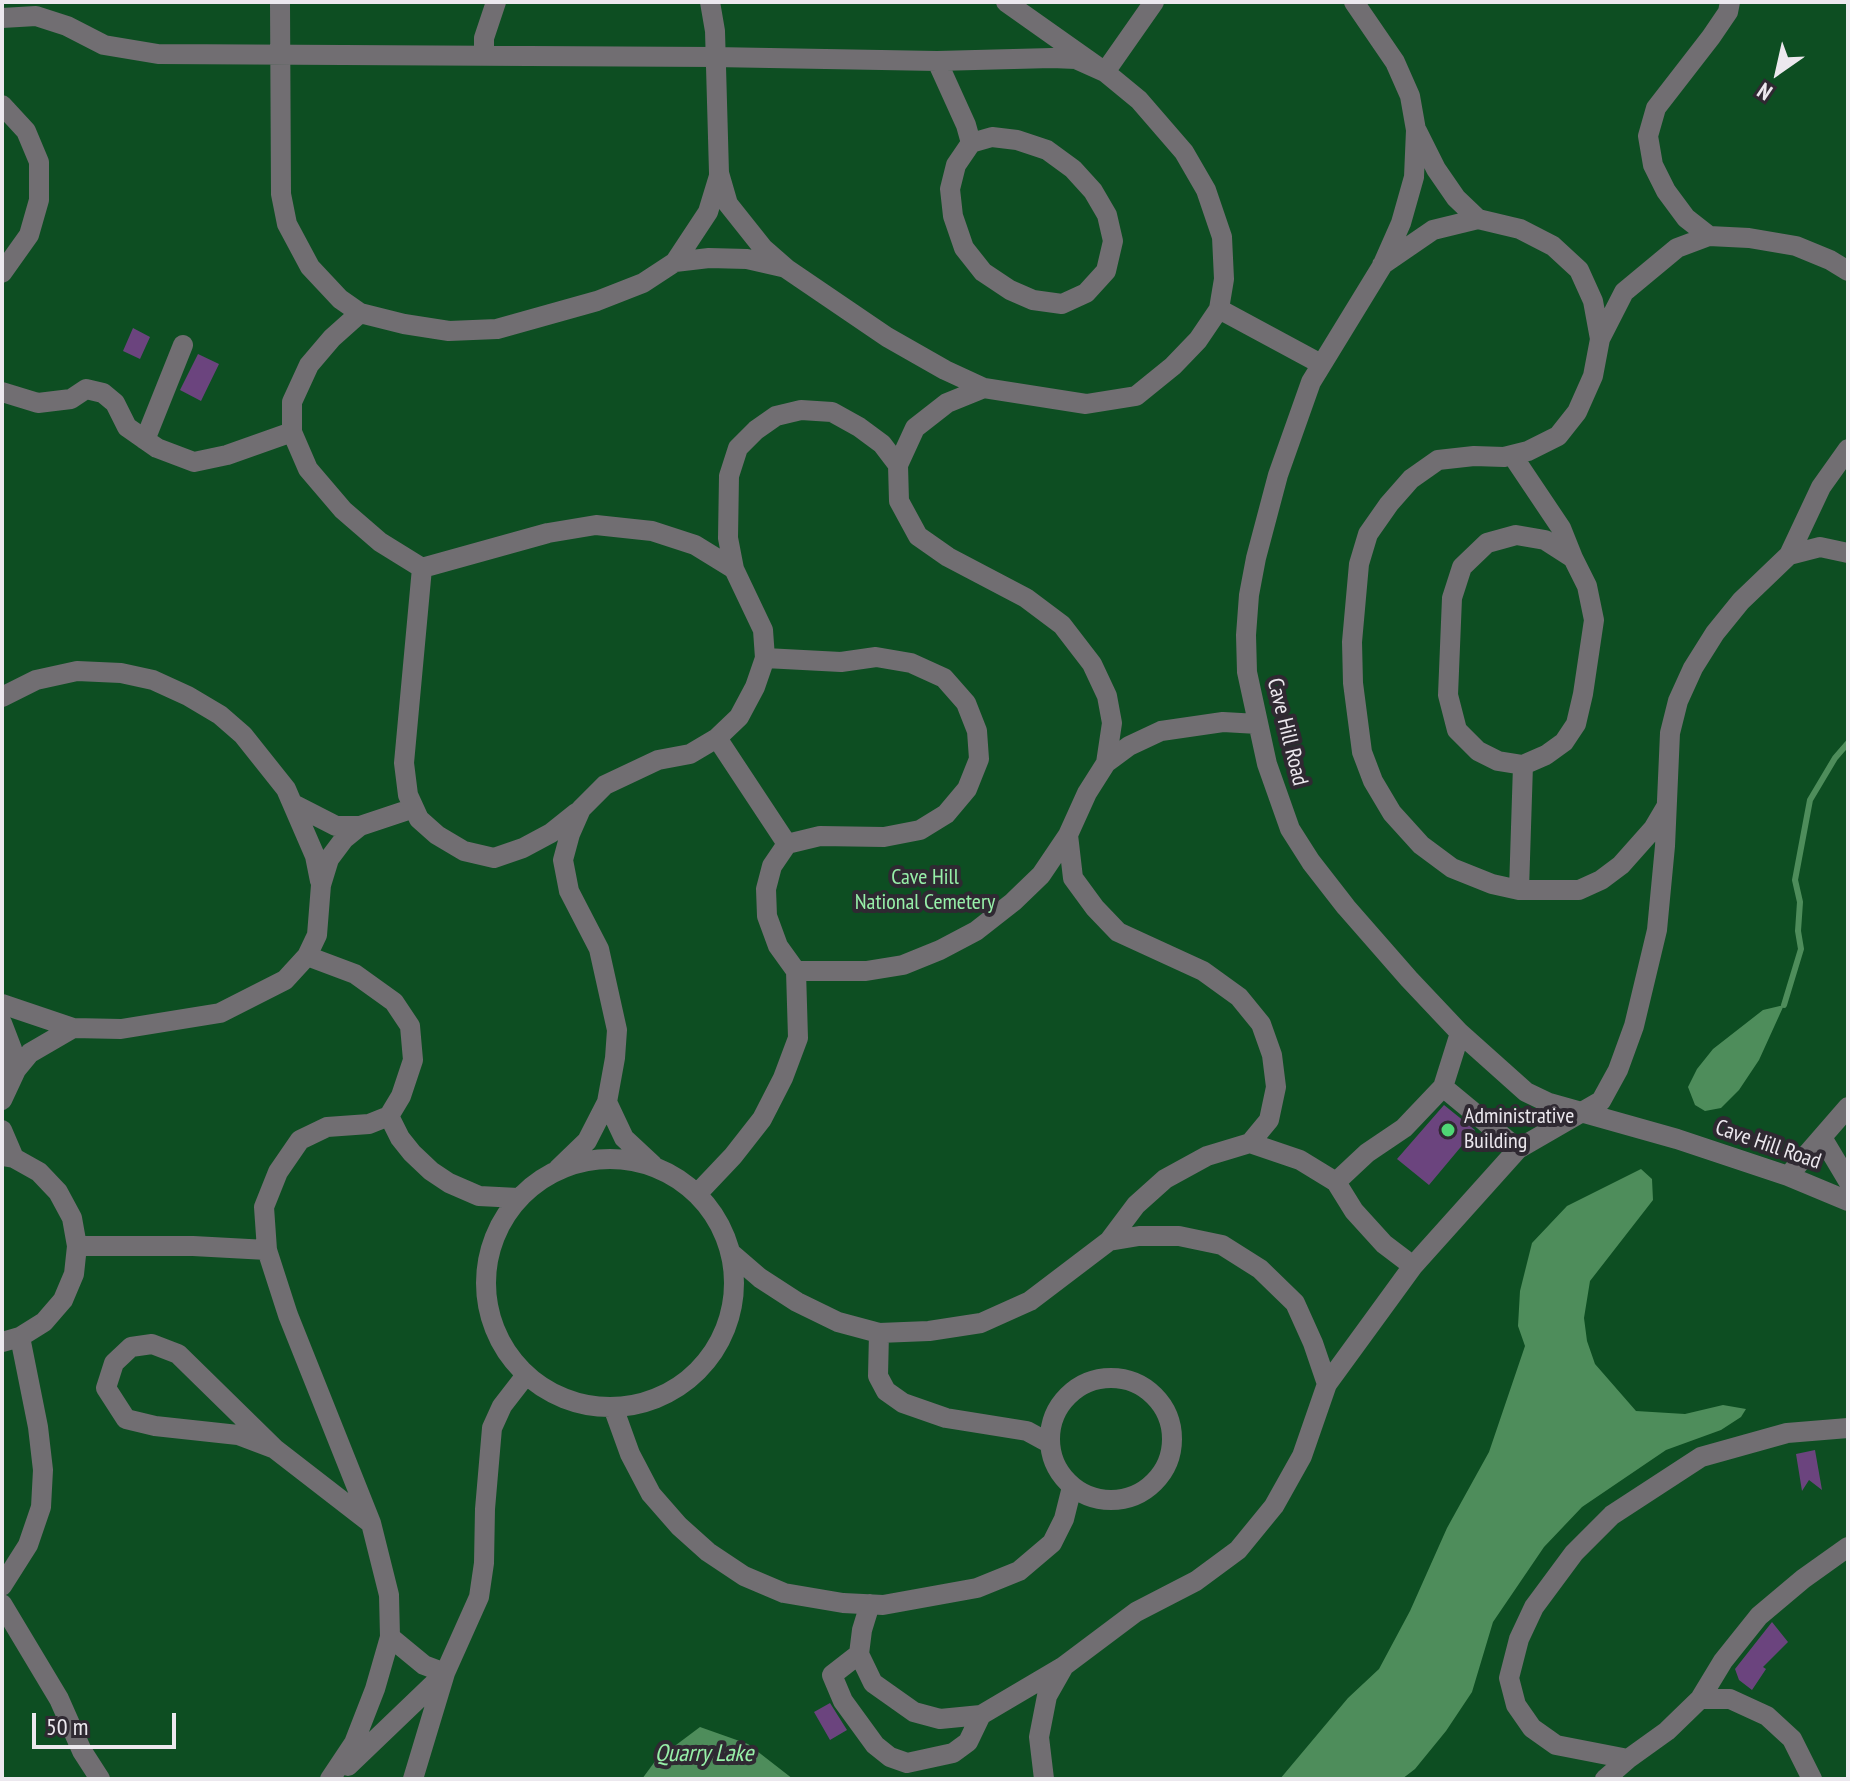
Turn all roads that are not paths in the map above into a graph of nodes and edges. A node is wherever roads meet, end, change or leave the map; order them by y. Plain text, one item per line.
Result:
1 (280, 2) edge
2 (496, 2) edge
3 (710, 2) edge
4 (1006, 2) edge
5 (1154, 2) edge
6 (1354, 2) edge
7 (1730, 2) edge
8 (2, 18) edge
9 (279, 55) junction
10 (484, 56) junction
11 (714, 57) junction
12 (937, 61) junction
13 (1105, 72) junction
14 (2, 105) edge
15 (1416, 130) junction
16 (971, 143) junction
17 (719, 173) junction
18 (1478, 219) junction
19 (1709, 236) junction
20 (675, 262) junction
21 (1382, 266) junction
22 (787, 269) junction
23 (1848, 271) edge
24 (2, 273) edge
25 (1219, 309) junction
26 (360, 313) junction
27 (1600, 339) junction
28 (183, 345) dead end
29 (1321, 364) junction
30 (984, 388) junction
31 (2, 392) edge
32 (292, 432) junction
33 (145, 440) junction
34 (1848, 449) edge
35 (1512, 455) junction
36 (898, 465) junction
37 (1848, 553) edge
38 (1789, 555) junction
39 (1573, 558) junction
40 (422, 568) junction
41 (734, 569) junction
42 (765, 658) junction
43 (2, 697) edge
44 (1258, 724) junction
45 (717, 738) junction
46 (1106, 763) junction
47 (1523, 765) junction
48 (293, 804) junction
49 (1666, 807) junction
50 (414, 808) junction
51 (581, 809) junction
52 (360, 826) junction
53 (1068, 835) junction
54 (787, 844) junction
55 (321, 885) junction
56 (1519, 890) junction
57 (307, 956) junction
58 (796, 971) junction
59 (2, 1004) edge
60 (2, 1023) edge
61 (73, 1028) junction
62 (1460, 1033) junction
63 (1443, 1087) junction
64 (3, 1097) edge
65 (607, 1102) junction
66 (1848, 1107) edge
67 (1584, 1113) junction
68 (389, 1116) junction
69 (2, 1130) edge
70 (1823, 1139) junction
71 (1250, 1143) junction
72 (1518, 1149) junction
73 (8, 1157) edge
74 (655, 1166) junction
75 (558, 1169) junction
76 (1788, 1176) junction
77 (1848, 1181) edge
78 (1336, 1182) junction
79 (697, 1194) junction
80 (518, 1198) junction
81 (1848, 1201) edge
82 (1109, 1241) junction
83 (77, 1246) junction
84 (267, 1250) junction
85 (731, 1253) junction
86 (1413, 1266) junction
87 (879, 1333) junction
88 (11, 1339) edge
89 (526, 1375) junction
90 (1327, 1384) junction
91 (613, 1407) junction
92 (1848, 1428) edge
93 (1049, 1443) junction
94 (275, 1449) junction
95 (1072, 1487) junction
96 (371, 1523) junction
97 (1848, 1547) edge
98 (2, 1586) edge
99 (2, 1604) edge
100 (870, 1604) junction
101 (390, 1637) junction
102 (859, 1654) junction
103 (1064, 1666) junction
104 (445, 1673) junction
105 (1700, 1699) junction
106 (981, 1715) junction
107 (1628, 1759) junction
108 (100, 1779) edge
109 (332, 1779) edge
110 (413, 1779) edge
111 (1044, 1779) edge
112 (1605, 1779) edge
113 (1812, 1779) edge

1 - 9 street
2 - 10 street
3 - 11 street
4 - 13 street
5 - 13 street
6 - 15 street, Cave Hill Road
7 - 19 street
8 - 9 street
9 - 10 street
9 - 26 street
10 - 11 street
11 - 12 street
11 - 17 street
12 - 13 street
12 - 16 street
13 - 25 street
14 - 24 street
15 - 18 street
15 - 21 street, Cave Hill Road
16 - 16 street
17 - 20 street
17 - 22 street
18 - 21 street
18 - 27 street
19 - 23 street
19 - 27 street
20 - 22 street
20 - 26 street
21 - 29 street, Cave Hill Road
22 - 30 street
25 - 29 street
25 - 30 street
26 - 32 street
27 - 35 street
28 - 33 street
29 - 44 street, Cave Hill Road
30 - 36 street
31 - 33 street
32 - 33 street
32 - 40 street
34 - 38 street
35 - 39 street
35 - 56 street
36 - 41 street
36 - 46 street
37 - 38 street
38 - 49 street
39 - 47 street
39 - 47 street
40 - 41 street
40 - 50 street
41 - 42 street
42 - 45 street
42 - 54 street
43 - 48 street
44 - 46 street
44 - 62 street, Cave Hill Road
45 - 51 street
45 - 54 street
46 - 53 street
47 - 56 street
48 - 52 street
48 - 55 street
49 - 56 street
49 - 67 street
50 - 51 street
50 - 52 street
51 - 65 street
52 - 55 street
53 - 58 street
53 - 71 street
54 - 58 street
55 - 57 street
57 - 61 street
57 - 68 street
58 - 79 street
59 - 61 street
60 - 64 street
61 - 64 street
62 - 63 street
62 - 67 street, Cave Hill Road
63 - 72 street
63 - 78 street
65 - 74 street
65 - 75 street
66 - 70 street
67 - 72 street
67 - 76 street, Cave Hill Road
68 - 80 street
68 - 84 street
69 - 73 street
70 - 76 street
70 - 77 street
71 - 78 street
71 - 82 street
72 - 86 street
73 - 83 street
74 - 75 street
74 - 79 street
75 - 80 street
76 - 81 street, Cave Hill Road
78 - 86 street
79 - 85 street
80 - 89 street
82 - 87 street
82 - 90 street
83 - 84 street
83 - 88 street
84 - 96 street
85 - 87 street
85 - 91 street
86 - 90 street
87 - 93 street
88 - 98 street
89 - 91 street
89 - 104 street
90 - 103 street
91 - 100 street
92 - 107 street
93 - 95 street
93 - 95 street
94 - 94 street
94 - 96 street
95 - 100 street
96 - 101 street
97 - 105 street
99 - 108 street
100 - 102 street
101 - 104 street
101 - 109 street
102 - 106 street
102 - 106 street
103 - 106 street
103 - 111 street
104 - 109 street
104 - 110 street
105 - 107 street
105 - 113 street
107 - 112 street

